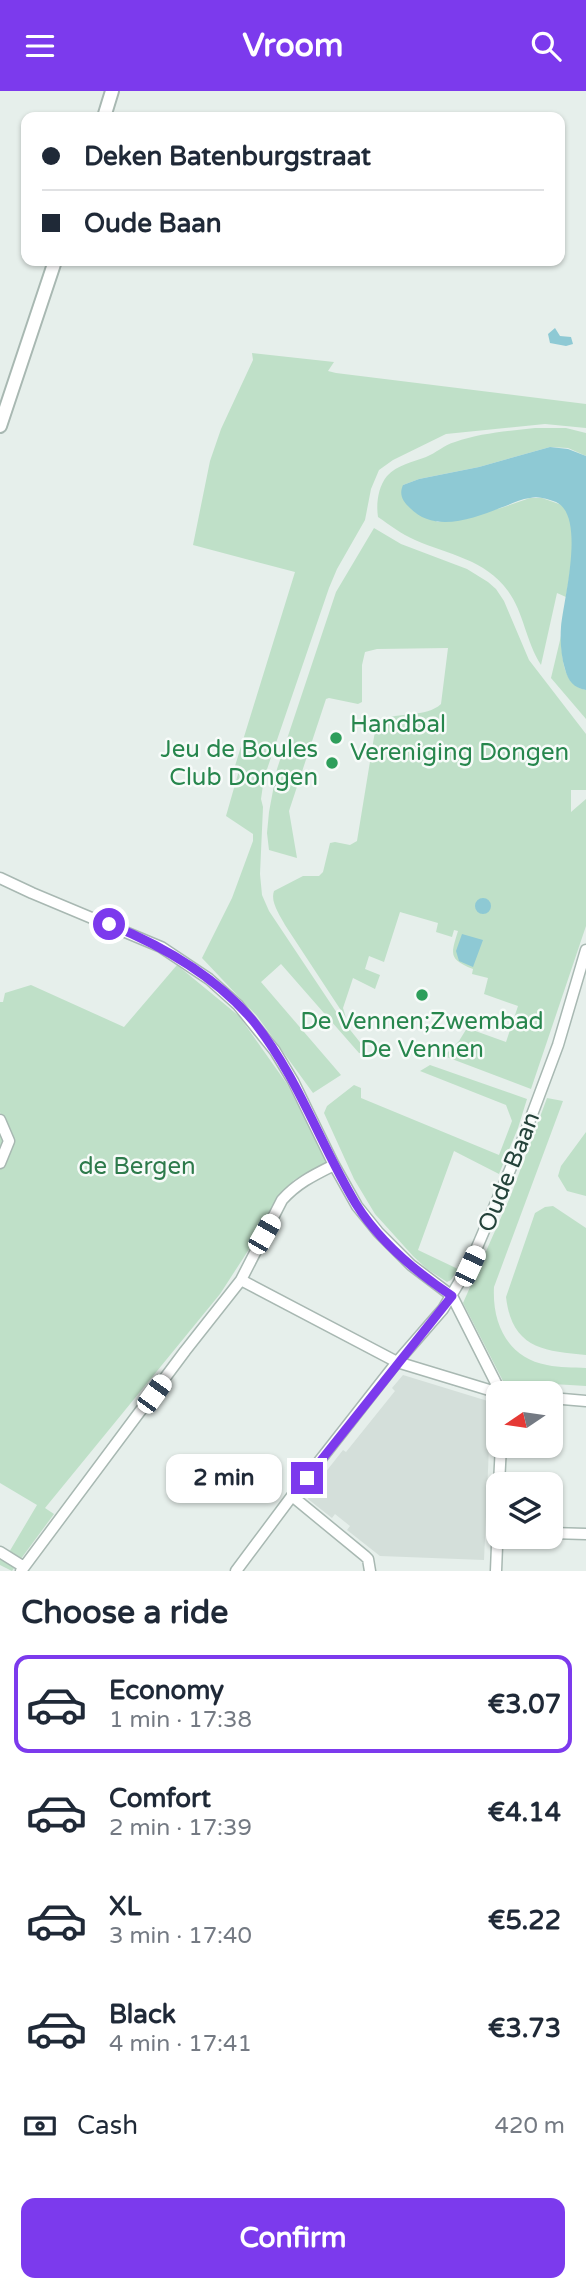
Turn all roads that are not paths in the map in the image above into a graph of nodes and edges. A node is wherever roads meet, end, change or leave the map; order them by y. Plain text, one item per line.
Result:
1 (112, 91) edge
2 (106, 112) edge
3 (53, 266) edge
4 (0, 426) edge
5 (0, 878) edge
6 (586, 950) edge
7 (0, 1120) edge
8 (0, 1163) edge
9 (334, 1165) junction
10 (241, 1280) junction
11 (452, 1296) junction
12 (397, 1362) junction
13 (494, 1381) edge
14 (486, 1389) edge
15 (564, 1399) edge
16 (586, 1401) edge
17 (292, 1496) junction
18 (563, 1534) edge
19 (586, 1534) edge
20 (497, 1549) edge
21 (0, 1552) edge
22 (23, 1569) edge
23 (236, 1571) edge
24 (370, 1571) edge
25 (496, 1571) edge

1 - 2 street
3 - 4 street
5 - 9 street
6 - 11 street, Oude Baan
7 - 8 street
9 - 10 street
9 - 11 street
10 - 12 street
10 - 22 street
11 - 12 street, Oude Baan
11 - 13 street
12 - 14 street
12 - 17 street, Oude Baan
15 - 16 street
17 - 23 street, Oude Baan
17 - 24 street
18 - 19 street
20 - 25 street
21 - 22 street

